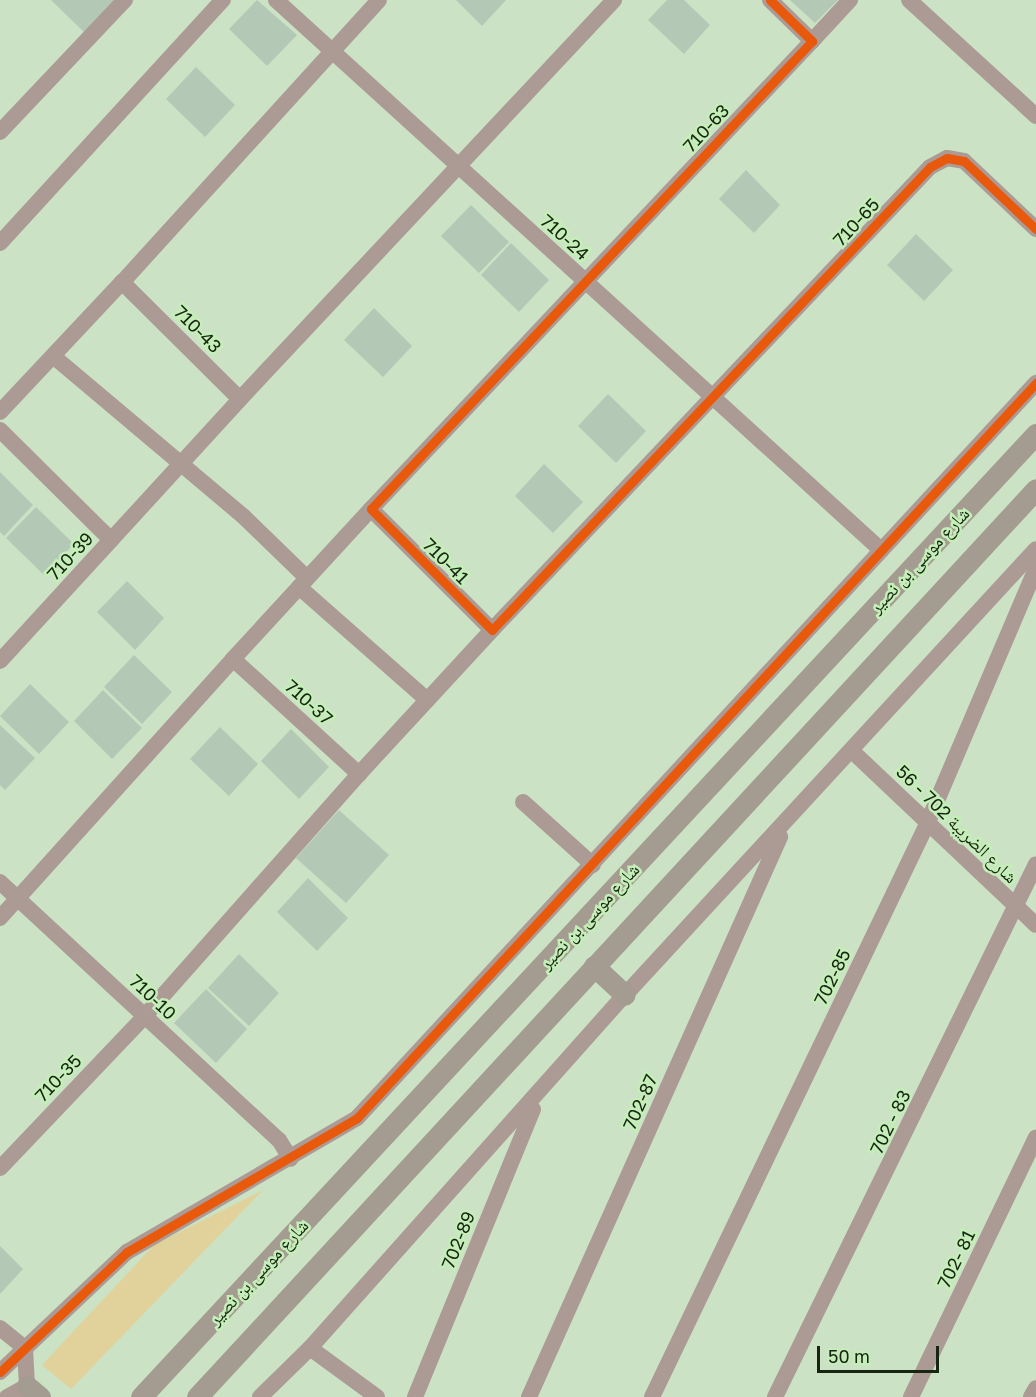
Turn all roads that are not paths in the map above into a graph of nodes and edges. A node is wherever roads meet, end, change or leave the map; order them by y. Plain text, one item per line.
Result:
1 (125, 0) edge
2 (223, 0) edge
3 (276, 0) edge
4 (379, 0) edge
5 (615, 0) edge
6 (770, 0) edge
7 (850, 0) edge
8 (909, 0) edge
9 (812, 41) junction
10 (332, 51) junction
11 (1036, 116) edge
12 (0, 132) edge
13 (459, 167) junction
14 (1036, 229) edge
15 (0, 243) edge
16 (585, 281) junction
17 (122, 282) junction
18 (53, 356) junction
19 (1036, 383) edge
20 (714, 398) junction
21 (240, 399) junction
22 (0, 412) edge
23 (0, 430) edge
24 (1036, 434) edge
25 (179, 466) junction
26 (1036, 489) edge
27 (371, 509) junction
28 (111, 540) junction
29 (1036, 549) edge
30 (881, 550) junction
31 (1036, 568) edge
32 (303, 582) junction
33 (492, 630) junction
34 (233, 659) junction
35 (0, 661) edge
36 (427, 700) junction
37 (852, 751) junction
38 (359, 774) junction
39 (523, 802) dead end
40 (786, 824) junction
41 (927, 824) junction
42 (1036, 864) edge
43 (593, 865) junction
44 (0, 882) edge
45 (18, 899) junction
46 (1017, 909) junction
47 (0, 918) edge
48 (1036, 925) edge
49 (594, 966) junction
50 (626, 995) junction
51 (145, 1016) junction
52 (537, 1098) junction
53 (1036, 1137) edge
54 (291, 1159) junction
55 (0, 1168) edge
56 (0, 1328) edge
57 (24, 1348) junction
58 (310, 1348) junction
59 (0, 1372) edge
60 (1036, 1388) edge
61 (34, 1392) edge
62 (7, 1397) edge
63 (141, 1397) edge
64 (197, 1397) edge
65 (260, 1397) edge
66 (377, 1397) edge
67 (416, 1397) edge
68 (529, 1397) edge
69 (652, 1397) edge
70 (775, 1397) edge
71 (911, 1397) edge
72 (1032, 1397) edge

1 - 12 street
2 - 15 street
3 - 10 street, 710-24
4 - 10 street
5 - 13 street
6 - 9 street
7 - 9 street, 710-63
8 - 11 street
9 - 16 street, 710-63
10 - 13 street, 710-24
10 - 17 street
13 - 16 street, 710-24
13 - 21 street
14 - 20 street, 710-65
16 - 20 street, 710-24
16 - 27 street
17 - 18 street
17 - 21 street, 710-43
18 - 22 street
18 - 25 street
19 - 30 street
20 - 30 street, 710-24
20 - 33 street
21 - 25 street
23 - 28 street, 710-39
24 - 63 main road, شارع موسى بن نصير
25 - 28 street
25 - 32 street
26 - 49 main road, شارع موسى بن نصير
27 - 32 street
27 - 33 street, 710-41
28 - 35 street, 710-39
29 - 37 street
30 - 43 street
31 - 41 street, 702-85
32 - 34 street
32 - 36 street
33 - 36 street
34 - 38 street, 710-37
34 - 45 street
36 - 38 street
37 - 40 street
37 - 41 street, شارع الضريبة 702 - 56
38 - 51 street
39 - 43 street
40 - 50 street
40 - 68 street, 702-87
41 - 46 street, شارع الضريبة 702 - 56
41 - 69 street, 702-85
42 - 46 street, 702 - 83
43 - 54 street
44 - 45 street, 710-10
45 - 47 street
45 - 51 street, 710-10
46 - 48 street, شارع الضريبة 702 - 56
46 - 70 street, 702 - 83
49 - 50 main road
49 - 64 main road, شارع موسى بن نصير
50 - 52 street
51 - 54 street, 710-10
51 - 55 street, 710-35
52 - 58 street
52 - 67 street, 702-89
53 - 71 street, 702- 81
54 - 57 street
56 - 57 street
57 - 59 street
57 - 61 street
58 - 65 street
58 - 66 street
60 - 72 street
61 - 62 street

